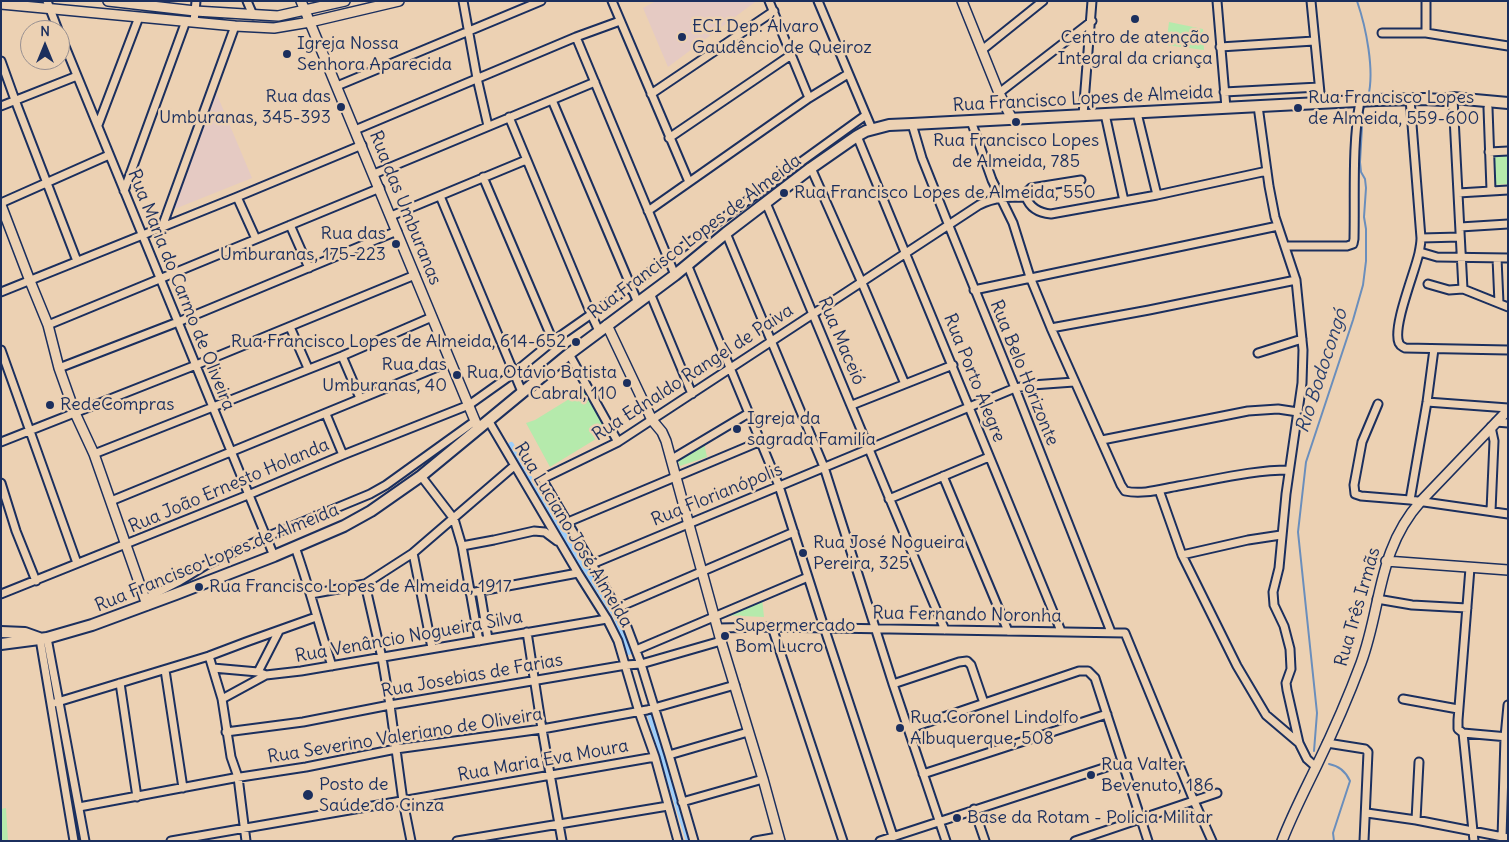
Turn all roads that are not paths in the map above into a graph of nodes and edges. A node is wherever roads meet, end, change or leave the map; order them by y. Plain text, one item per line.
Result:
1 (108, 1) edge
2 (247, 1) edge
3 (302, 1) edge
4 (345, 1) edge
5 (399, 1) edge
6 (463, 1) edge
7 (541, 1) edge
8 (612, 1) edge
9 (770, 1) edge
10 (818, 1) edge
11 (1043, 1) edge
12 (1092, 1) edge
13 (1216, 1) edge
14 (1311, 1) edge
15 (1426, 1) edge
16 (963, 2) edge
17 (1, 4) edge
18 (147, 4) edge
19 (48, 5) edge
20 (195, 6) edge
21 (305, 11) junction
22 (774, 11) junction
23 (253, 15) junction
24 (139, 17) junction
25 (54, 20) edge
26 (620, 20) junction
27 (1092, 20) junction
28 (190, 22) junction
29 (310, 22) junction
30 (235, 26) junction
31 (468, 31) junction
32 (1382, 33) dead end
33 (1426, 33) junction
34 (576, 37) junction
35 (1314, 41) junction
36 (1508, 46) edge
37 (1220, 47) junction
38 (982, 50) junction
39 (791, 55) junction
40 (70, 60) edge
41 (1, 62) edge
42 (848, 74) junction
43 (76, 76) junction
44 (477, 78) junction
45 (595, 82) junction
46 (337, 86) junction
47 (1319, 87) junction
48 (1224, 92) junction
49 (1000, 93) junction
50 (651, 94) junction
51 (809, 98) junction
52 (1410, 99) junction
53 (15, 100) junction
54 (552, 100) junction
55 (1368, 101) junction
56 (1450, 101) junction
57 (1321, 103) junction
58 (1508, 103) edge
59 (1, 106) edge
60 (1258, 106) junction
61 (1226, 108) junction
62 (1488, 108) junction
63 (1508, 110) edge
64 (1137, 113) junction
65 (1105, 114) junction
66 (866, 115) junction
67 (1083, 115) junction
68 (508, 117) junction
69 (1012, 118) junction
70 (971, 121) junction
71 (912, 124) junction
72 (98, 125) junction
73 (488, 126) junction
74 (872, 129) junction
75 (355, 130) junction
76 (857, 136) junction
77 (669, 138) junction
78 (362, 145) junction
79 (1508, 151) edge
80 (1489, 152) junction
81 (110, 155) junction
82 (526, 160) junction
83 (811, 168) junction
84 (1267, 171) junction
85 (374, 174) junction
86 (483, 178) junction
87 (1081, 180) dead end
88 (46, 182) junction
89 (689, 182) junction
90 (380, 188) junction
91 (1491, 190) junction
92 (1508, 190) edge
93 (124, 191) junction
94 (1458, 193) junction
95 (1157, 194) junction
96 (440, 196) junction
97 (237, 197) junction
98 (1026, 197) junction
99 (1000, 198) junction
100 (1124, 201) junction
101 (766, 203) junction
102 (1, 204) edge
103 (648, 211) junction
104 (390, 216) junction
105 (1508, 224) edge
106 (290, 226) junction
107 (948, 226) junction
108 (1278, 226) junction
109 (162, 227) junction
110 (1460, 227) junction
111 (397, 231) junction
112 (726, 233) junction
113 (141, 235) junction
114 (1460, 237) junction
115 (1421, 238) junction
116 (256, 239) junction
117 (1286, 246) junction
118 (1420, 252) junction
119 (906, 253) junction
120 (668, 258) junction
121 (1460, 258) junction
122 (1497, 258) junction
123 (1508, 258) edge
124 (76, 261) junction
125 (687, 264) junction
126 (309, 268) junction
127 (415, 275) junction
128 (675, 275) junction
129 (1030, 277) junction
130 (160, 279) junction
131 (1296, 280) junction
132 (30, 281) junction
133 (862, 283) junction
134 (1428, 284) dead end
135 (630, 287) junction
136 (1462, 289) junction
137 (974, 290) junction
138 (1, 292) edge
139 (650, 293) junction
140 (638, 303) junction
141 (1499, 303) junction
142 (1508, 307) edge
143 (813, 313) junction
144 (591, 314) junction
145 (432, 317) junction
146 (178, 322) junction
147 (48, 325) junction
148 (290, 327) junction
149 (603, 328) junction
150 (1051, 328) junction
151 (1302, 339) junction
152 (553, 341) junction
153 (772, 341) junction
154 (1434, 349) junction
155 (1, 350) edge
156 (1508, 350) edge
157 (1258, 353) dead end
158 (568, 354) junction
159 (342, 356) junction
160 (450, 362) junction
161 (196, 365) junction
162 (952, 365) junction
163 (59, 368) junction
164 (308, 368) junction
165 (731, 369) junction
166 (514, 373) junction
167 (1074, 382) junction
168 (905, 384) junction
169 (1015, 388) junction
170 (522, 392) junction
171 (692, 394) junction
172 (360, 398) junction
173 (1428, 402) junction
174 (1378, 404) dead end
175 (469, 406) junction
176 (852, 406) junction
177 (212, 408) junction
178 (969, 408) junction
179 (1508, 409) edge
180 (1298, 412) junction
181 (75, 413) junction
182 (749, 413) junction
183 (326, 414) junction
184 (488, 420) junction
185 (652, 420) junction
186 (1508, 423) edge
187 (476, 425) junction
188 (1494, 425) junction
189 (29, 432) junction
190 (1102, 440) junction
191 (761, 441) junction
192 (1, 442) edge
193 (618, 442) junction
194 (869, 448) junction
195 (231, 451) junction
196 (94, 454) junction
197 (343, 455) junction
198 (990, 457) junction
199 (672, 460) junction
200 (514, 466) junction
201 (824, 467) junction
202 (405, 470) junction
203 (1289, 470) junction
204 (421, 476) junction
205 (676, 476) junction
206 (942, 476) junction
207 (542, 479) joint
208 (1, 483) edge
209 (410, 485) junction
210 (779, 486) junction
211 (1159, 490) junction
212 (248, 495) junction
213 (889, 499) junction
214 (1410, 500) junction
215 (110, 501) junction
216 (1421, 501) junction
217 (1491, 511) junction
218 (1508, 514) edge
219 (454, 519) junction
220 (568, 522) junction
221 (688, 523) junction
222 (794, 532) junction
223 (1281, 535) junction
224 (266, 538) junction
225 (560, 543) junction
226 (126, 544) junction
227 (462, 546) junction
228 (295, 547) junction
229 (413, 553) junction
230 (1182, 555) junction
231 (274, 556) junction
232 (1386, 561) junction
233 (77, 563) junction
234 (592, 564) junction
235 (1470, 568) junction
236 (1508, 570) edge
237 (702, 572) junction
238 (578, 573) junction
239 (808, 577) junction
240 (36, 581) junction
241 (365, 584) junction
242 (480, 591) junction
243 (470, 593) junction
244 (1, 594) edge
245 (311, 594) junction
246 (1378, 599) junction
247 (146, 602) junction
248 (617, 608) junction
249 (1468, 608) junction
250 (715, 616) junction
251 (316, 617) junction
252 (607, 619) junction
253 (772, 627) junction
254 (824, 627) junction
255 (718, 628) junction
256 (876, 628) junction
257 (945, 630) junction
258 (279, 631) junction
259 (1008, 631) junction
260 (1061, 631) junction
261 (1, 632) edge
262 (527, 632) junction
263 (1111, 632) junction
264 (43, 638) junction
265 (488, 639) junction
266 (479, 641) junction
267 (721, 641) junction
268 (1, 644) edge
269 (432, 648) junction
270 (636, 650) junction
271 (209, 656) junction
272 (382, 658) junction
273 (641, 664) junction
274 (626, 665) junction
275 (332, 666) junction
276 (213, 668) junction
277 (165, 670) junction
278 (258, 672) junction
279 (266, 674) junction
280 (535, 680) junction
281 (120, 683) junction
282 (893, 684) junction
283 (735, 685) junction
284 (222, 699) junction
285 (1403, 699) dead end
286 (55, 703) junction
287 (984, 703) junction
288 (390, 705) junction
289 (1508, 705) edge
290 (654, 708) junction
291 (1458, 709) junction
292 (639, 712) junction
293 (1107, 714) junction
294 (542, 729) junction
295 (908, 729) junction
296 (226, 732) junction
297 (748, 732) junction
298 (1463, 733) junction
299 (1506, 737) edge
300 (1299, 743) junction
301 (1327, 743) junction
302 (396, 749) junction
303 (669, 755) junction
304 (655, 757) junction
305 (1122, 762) junction
306 (1419, 762) dead end
307 (1317, 766) junction
308 (923, 774) junction
309 (551, 775) junction
310 (238, 777) junction
311 (763, 779) junction
312 (183, 788) junction
313 (1506, 790) edge
314 (1217, 793) dead end
315 (137, 797) junction
316 (403, 801) junction
317 (1194, 801) junction
318 (682, 802) junction
319 (668, 806) junction
320 (79, 807) junction
321 (974, 810) junction
322 (1366, 813) junction
323 (1140, 820) junction
324 (1416, 820) junction
325 (940, 822) junction
326 (558, 823) junction
327 (244, 828) junction
328 (1474, 832) junction
329 (893, 836) junction
330 (1505, 838) edge
331 (779, 839) edge
332 (74, 841) edge
333 (86, 841) edge
334 (171, 841) edge
335 (246, 841) edge
336 (411, 841) edge
337 (457, 841) edge
338 (562, 841) edge
339 (678, 841) edge
340 (694, 841) edge
341 (755, 841) edge
342 (844, 841) edge
343 (880, 841) edge
344 (946, 841) edge
345 (985, 841) edge
346 (1075, 841) edge
347 (1148, 841) edge
348 (1212, 841) edge
349 (1282, 841) edge
350 (1364, 841) edge
351 (1474, 841) edge

1 - 18 street
2 - 23 street
3 - 21 street, Rua das Umburanas
4 - 21 street
5 - 29 street
6 - 31 street
7 - 31 street
8 - 26 street
9 - 22 street
10 - 42 street
11 - 38 street
12 - 27 street
13 - 37 street
14 - 35 street
15 - 33 street
16 - 38 street
17 - 19 street
18 - 20 street
19 - 24 street
19 - 25 street
20 - 23 street
20 - 28 street
21 - 23 street
21 - 29 street, Rua das Umburanas
22 - 39 street
22 - 50 street
24 - 28 street
24 - 72 street
26 - 34 street
26 - 50 street
27 - 49 street
27 - 67 street
28 - 30 street
28 - 93 street
29 - 30 street
29 - 46 street, Rua das Umburanas
30 - 109 street
31 - 44 street
31 - 46 street
32 - 33 street
33 - 36 street
34 - 44 street
34 - 45 street
35 - 37 street
35 - 47 street
37 - 48 street
38 - 49 street
39 - 51 street
39 - 77 street
40 - 43 street, Rua Maria do Carmo de Oliveira
41 - 53 street
42 - 51 street
42 - 66 street
43 - 53 street
43 - 72 street, Rua Maria do Carmo de Oliveira
44 - 73 street
44 - 75 street
45 - 54 street
45 - 103 street
46 - 75 street, Rua das Umburanas
47 - 48 street
47 - 57 street
48 - 61 street
49 - 69 street
50 - 77 street
51 - 89 street
52 - 55 main road, Rua Francisco Lopes de Almeida
52 - 56 main road, Rua Francisco Lopes de Almeida
52 - 115 street
53 - 59 street
53 - 88 street
54 - 68 street
54 - 135 street
55 - 57 main road, Rua Francisco Lopes de Almeida
55 - 117 street
56 - 58 main road, Rua Francisco Lopes de Almeida
56 - 62 main road, Rua Francisco Lopes de Almeida
56 - 94 street
57 - 60 main road, Rua Francisco Lopes de Almeida
60 - 61 main road, Rua Francisco Lopes de Almeida
60 - 84 street
61 - 64 main road, Rua Francisco Lopes de Almeida
62 - 63 main road, Rua Francisco Lopes de Almeida
62 - 80 street
64 - 65 main road, Rua Francisco Lopes de Almeida
64 - 95 street
65 - 67 main road, Rua Francisco Lopes de Almeida
65 - 100 street
66 - 74 street
66 - 120 street, Rua João Ernesto Holanda
67 - 69 main road, Rua Francisco Lopes de Almeida
68 - 73 street
68 - 82 street
69 - 70 main road, Rua Francisco Lopes de Almeida
70 - 71 main road, Rua Francisco Lopes de Almeida
70 - 99 street
71 - 74 main road, Rua Francisco Lopes de Almeida
71 - 107 street, Rua Belo Horizonte
72 - 81 street, Rua Maria do Carmo de Oliveira
73 - 85 street
74 - 76 main road, Rua Francisco Lopes de Almeida
75 - 78 street, Rua das Umburanas
76 - 83 main road, Rua Francisco Lopes de Almeida
76 - 119 street, Rua Porto Alegre
77 - 89 street
78 - 85 street, Rua das Umburanas
78 - 97 street
79 - 80 street
80 - 91 street
81 - 88 street
81 - 93 street, Rua Maria do Carmo de Oliveira
82 - 86 street
82 - 144 street
83 - 101 main road, Rua Francisco Lopes de Almeida
83 - 133 street
84 - 95 street
84 - 108 street
85 - 90 street, Rua das Umburanas
86 - 96 street
86 - 152 street
87 - 98 street
88 - 102 street
88 - 124 street
89 - 103 street
90 - 104 street, Rua das Umburanas
90 - 106 street
91 - 92 street
91 - 94 street
93 - 113 street, Rua Maria do Carmo de Oliveira
94 - 110 street
95 - 100 street
96 - 104 street
96 - 166 street
97 - 109 street
97 - 116 street
98 - 99 street, Rua Ednaldo Rangel de Paiva
98 - 100 street
99 - 107 street, Rua Ednaldo Rangel de Paiva
99 - 129 street
101 - 112 main road, Rua Francisco Lopes de Almeida
101 - 143 street, Rua Maceió
102 - 132 street
103 - 120 street
104 - 111 street, Rua das Umburanas
105 - 110 street
106 - 116 street
106 - 126 street
107 - 119 street, Rua Ednaldo Rangel de Paiva
107 - 137 street, Rua Belo Horizonte
108 - 117 street
108 - 129 street
109 - 113 street
110 - 114 street
111 - 126 street
111 - 127 street, Rua das Umburanas
112 - 125 main road, Rua Francisco Lopes de Almeida
112 - 153 street
113 - 124 street
113 - 130 street, Rua Maria do Carmo de Oliveira
114 - 115 street
114 - 121 street
115 - 118 street
116 - 130 street
117 - 131 street
118 - 121 street
118 - 154 street
119 - 133 street, Rua Ednaldo Rangel de Paiva
119 - 162 street, Rua Porto Alegre
120 - 128 street
120 - 135 street, Rua João Ernesto Holanda
121 - 122 street
121 - 136 street
122 - 123 street
122 - 141 street
124 - 132 street
125 - 128 main road, Rua Francisco Lopes de Almeida
125 - 165 street
126 - 146 street
127 - 145 street, Rua das Umburanas
127 - 148 street
128 - 139 main road, Rua Francisco Lopes de Almeida
129 - 137 street
129 - 150 street
130 - 146 street, Rua Maria do Carmo de Oliveira
130 - 147 street
131 - 150 street
131 - 151 street
132 - 138 street
132 - 147 street
133 - 143 street, Rua Ednaldo Rangel de Paiva
133 - 168 street
134 - 136 street
135 - 140 street
135 - 144 street, Rua João Ernesto Holanda
136 - 141 street
137 - 169 street, Rua Belo Horizonte
139 - 140 main road, Rua Francisco Lopes de Almeida
139 - 171 street
140 - 149 main road, Rua Francisco Lopes de Almeida
141 - 142 street
143 - 153 street, Rua Ednaldo Rangel de Paiva
143 - 176 street, Rua Maceió
144 - 149 street
144 - 152 street, Rua João Ernesto Holanda
145 - 159 street
145 - 160 street, Rua das Umburanas
146 - 161 street, Rua Maria do Carmo de Oliveira
146 - 163 street
147 - 163 street
148 - 161 street
148 - 164 street
149 - 158 main road, Rua Francisco Lopes de Almeida
149 - 185 street
150 - 167 street
151 - 157 street
151 - 180 street
152 - 166 street, Rua João Ernesto Holanda
153 - 165 street, Rua Ednaldo Rangel de Paiva
153 - 201 street
154 - 156 street
154 - 173 street
155 - 189 street
158 - 170 main road, Rua Francisco Lopes de Almeida
158 - 193 street
159 - 164 street
159 - 172 street
160 - 172 street
160 - 175 street, Rua das Umburanas
161 - 177 street, Rua Maria do Carmo de Oliveira
161 - 181 street
162 - 168 street
162 - 178 street, Rua Porto Alegre
163 - 181 street
164 - 177 street
165 - 171 street, Rua Ednaldo Rangel de Paiva
165 - 182 street
166 - 170 street
166 - 175 street, Rua João Ernesto Holanda
167 - 169 street, Rua Florianópolis
167 - 190 street
168 - 176 street
169 - 178 street, Rua Florianópolis
169 - 263 street, Rua Belo Horizonte
170 - 184 main road, Rua Francisco Lopes de Almeida
171 - 185 street, Rua Ednaldo Rangel de Paiva
172 - 183 street
173 - 179 street
173 - 214 street
174 - 214 street
175 - 187 street, Rua das Umburanas
175 - 197 street, Rua João Ernesto Holanda
176 - 194 street, Rua Maceió
177 - 195 street, Rua Maria do Carmo de Oliveira
177 - 196 street
178 - 194 street, Rua Florianópolis
178 - 198 street, Rua Porto Alegre
179 - 188 street, Rua Três Irmãs
180 - 190 street
180 - 203 street
181 - 189 street
181 - 196 street
182 - 191 street
182 - 199 street
183 - 195 street
183 - 197 street
184 - 187 main road, Rua Francisco Lopes de Almeida
184 - 200 street, Rua Luciano José Almeida
185 - 193 street, Rua Ednaldo Rangel de Paiva
185 - 199 street
186 - 188 street
187 - 202 street
187 - 204 main road, Rua Francisco Lopes de Almeida
188 - 216 street, Rua Três Irmãs
188 - 217 street
189 - 192 street
189 - 233 street
190 - 211 street
191 - 205 street
191 - 210 street
193 - 207 street, Rua Ednaldo Rangel de Paiva
194 - 201 street, Rua Florianópolis
194 - 213 street, Rua Maceió
195 - 212 street, Rua Maria do Carmo de Oliveira
195 - 215 street
196 - 215 street
197 - 212 street, Rua João Ernesto Holanda
198 - 206 street
198 - 260 street, Rua Porto Alegre
199 - 205 street
200 - 219 street
200 - 225 street, Rua Luciano José Almeida
201 - 210 street, Rua Florianópolis
201 - 256 street
202 - 209 street
202 - 224 street
203 - 211 street
203 - 223 street
204 - 209 main road, Rua Francisco Lopes de Almeida
204 - 219 street
205 - 220 street
205 - 221 street
206 - 213 street
206 - 259 street
207 - 220 street, Rua Luciano José Almeida
208 - 240 street
209 - 228 main road, Rua Francisco Lopes de Almeida
210 - 221 street, Rua Florianópolis
210 - 222 street
211 - 230 street
212 - 224 street, Rua Maria do Carmo de Oliveira
212 - 226 street, Rua João Ernesto Holanda
213 - 257 street, Rua Maceió
214 - 216 street
215 - 226 street
216 - 217 street
216 - 232 street, Rua Três Irmãs
217 - 218 street
219 - 227 street
219 - 229 street
220 - 234 street, Rua Luciano José Almeida
221 - 234 street, Rua Florianópolis
221 - 237 street
222 - 237 street
222 - 239 street
223 - 230 street
223 - 300 street
224 - 231 street, Rua Maria do Carmo de Oliveira
224 - 247 street
225 - 227 street
225 - 238 street, Rua Luciano José Almeida
226 - 233 street, Rua João Ernesto Holanda
226 - 247 street
227 - 243 street
228 - 231 main road, Rua Francisco Lopes de Almeida
228 - 245 street
229 - 241 street
229 - 269 street
230 - 300 street
231 - 247 main road, Rua Francisco Lopes de Almeida
232 - 235 street
232 - 246 street, Rua Três Irmãs
233 - 240 street, Rua João Ernesto Holanda
234 - 248 street, Rua Luciano José Almeida
235 - 236 street
235 - 249 street
237 - 248 street
237 - 250 street
238 - 242 street
238 - 252 street, Rua Luciano José Almeida
239 - 250 street
239 - 254 street
240 - 244 street, Rua João Ernesto Holanda
241 - 245 street
241 - 272 street
242 - 243 street
242 - 265 street
243 - 266 street
245 - 251 street
246 - 249 street
246 - 301 street, Rua Três Irmãs
247 - 264 main road, Rua Francisco Lopes de Almeida
248 - 270 street, Rua Luciano José Almeida
249 - 291 street
250 - 255 street
250 - 270 street
251 - 258 street
251 - 275 street
252 - 262 street, Rua Venâncio Nogueira Silva
252 - 274 street, Rua Luciano José Almeida
253 - 254 street, Rua Fernando Noronha
253 - 255 street, Rua Fernando Noronha
253 - 342 street
254 - 256 street, Rua Fernando Noronha
254 - 329 street
255 - 267 street
256 - 257 street, Rua Fernando Noronha
256 - 282 street
257 - 259 street, Rua Fernando Noronha
258 - 271 street
258 - 278 street
259 - 260 street, Rua Fernando Noronha
260 - 263 street, Rua Fernando Noronha
261 - 264 main road
262 - 265 street, Rua Venâncio Nogueira Silva
262 - 280 street
263 - 317 street, Rua Fernando Noronha
264 - 268 main road, Rua Francisco Lopes de Almeida
264 - 286 street
265 - 266 street, Rua Venâncio Nogueira Silva
266 - 269 street, Rua Venâncio Nogueira Silva
267 - 273 street, Rua Josebias de Farias
267 - 283 street
269 - 272 street, Rua Venâncio Nogueira Silva
270 - 273 street, Rua Luciano José Almeida
271 - 276 street
271 - 277 street
272 - 275 street, Rua Venâncio Nogueira Silva
272 - 288 street
273 - 274 street, Rua Josebias de Farias
273 - 290 street, Rua Luciano José Almeida
274 - 280 street, Rua Josebias de Farias
274 - 292 street, Rua Luciano José Almeida
275 - 279 street, Rua Venâncio Nogueira Silva
276 - 278 street
276 - 284 street
277 - 281 street
277 - 312 street
278 - 279 street
279 - 284 street, Rua Venâncio Nogueira Silva
280 - 288 street, Rua Josebias de Farias
280 - 294 street
281 - 286 street
281 - 315 street
282 - 287 street
282 - 295 street
283 - 290 street, Rua Severino Valeriano de Oliveira
283 - 297 street
284 - 296 street
285 - 291 street
286 - 320 street
286 - 332 street
287 - 293 street
287 - 295 street
288 - 296 street, Rua Josebias de Farias
288 - 302 street
289 - 299 street
290 - 292 street, Rua Severino Valeriano de Oliveira
290 - 303 street, Rua Luciano José Almeida
291 - 298 street
292 - 294 street, Rua Severino Valeriano de Oliveira
292 - 304 street, Rua Luciano José Almeida
293 - 305 street
293 - 308 street
294 - 302 street, Rua Severino Valeriano de Oliveira
294 - 309 street
295 - 308 street
296 - 310 street
297 - 303 street
297 - 311 street
298 - 299 street
298 - 328 street
299 - 313 street
300 - 307 street
301 - 307 street, Rua Três Irmãs
301 - 322 street
302 - 310 street, Rua Severino Valeriano de Oliveira
302 - 316 street
303 - 318 street, Rua Luciano José Almeida
304 - 309 street, Rua Maria Eva Moura
304 - 319 street, Rua Luciano José Almeida
305 - 321 street
305 - 323 street
306 - 324 street
307 - 349 street, Rua Três Irmãs
308 - 325 street
309 - 316 street, Rua Maria Eva Moura
309 - 326 street
310 - 312 street, Rua Severino Valeriano de Oliveira
310 - 327 street
311 - 318 street
311 - 331 street
312 - 315 street, Rua Severino Valeriano de Oliveira
313 - 330 street
314 - 317 street
315 - 320 street, Rua Severino Valeriano de Oliveira
316 - 327 street, Rua Maria Eva Moura
316 - 336 street
317 - 323 street
317 - 348 street
318 - 340 street, Rua Luciano José Almeida
319 - 326 street
319 - 339 street, Rua Luciano José Almeida
320 - 333 street
321 - 325 street
321 - 345 street
322 - 324 street
322 - 350 street
323 - 346 street
323 - 347 street
324 - 328 street
325 - 329 street
325 - 344 street
326 - 337 street
326 - 338 street
327 - 334 street, Rua Maria Eva Moura
327 - 335 street
328 - 330 street
328 - 351 street
329 - 343 street
331 - 341 street

